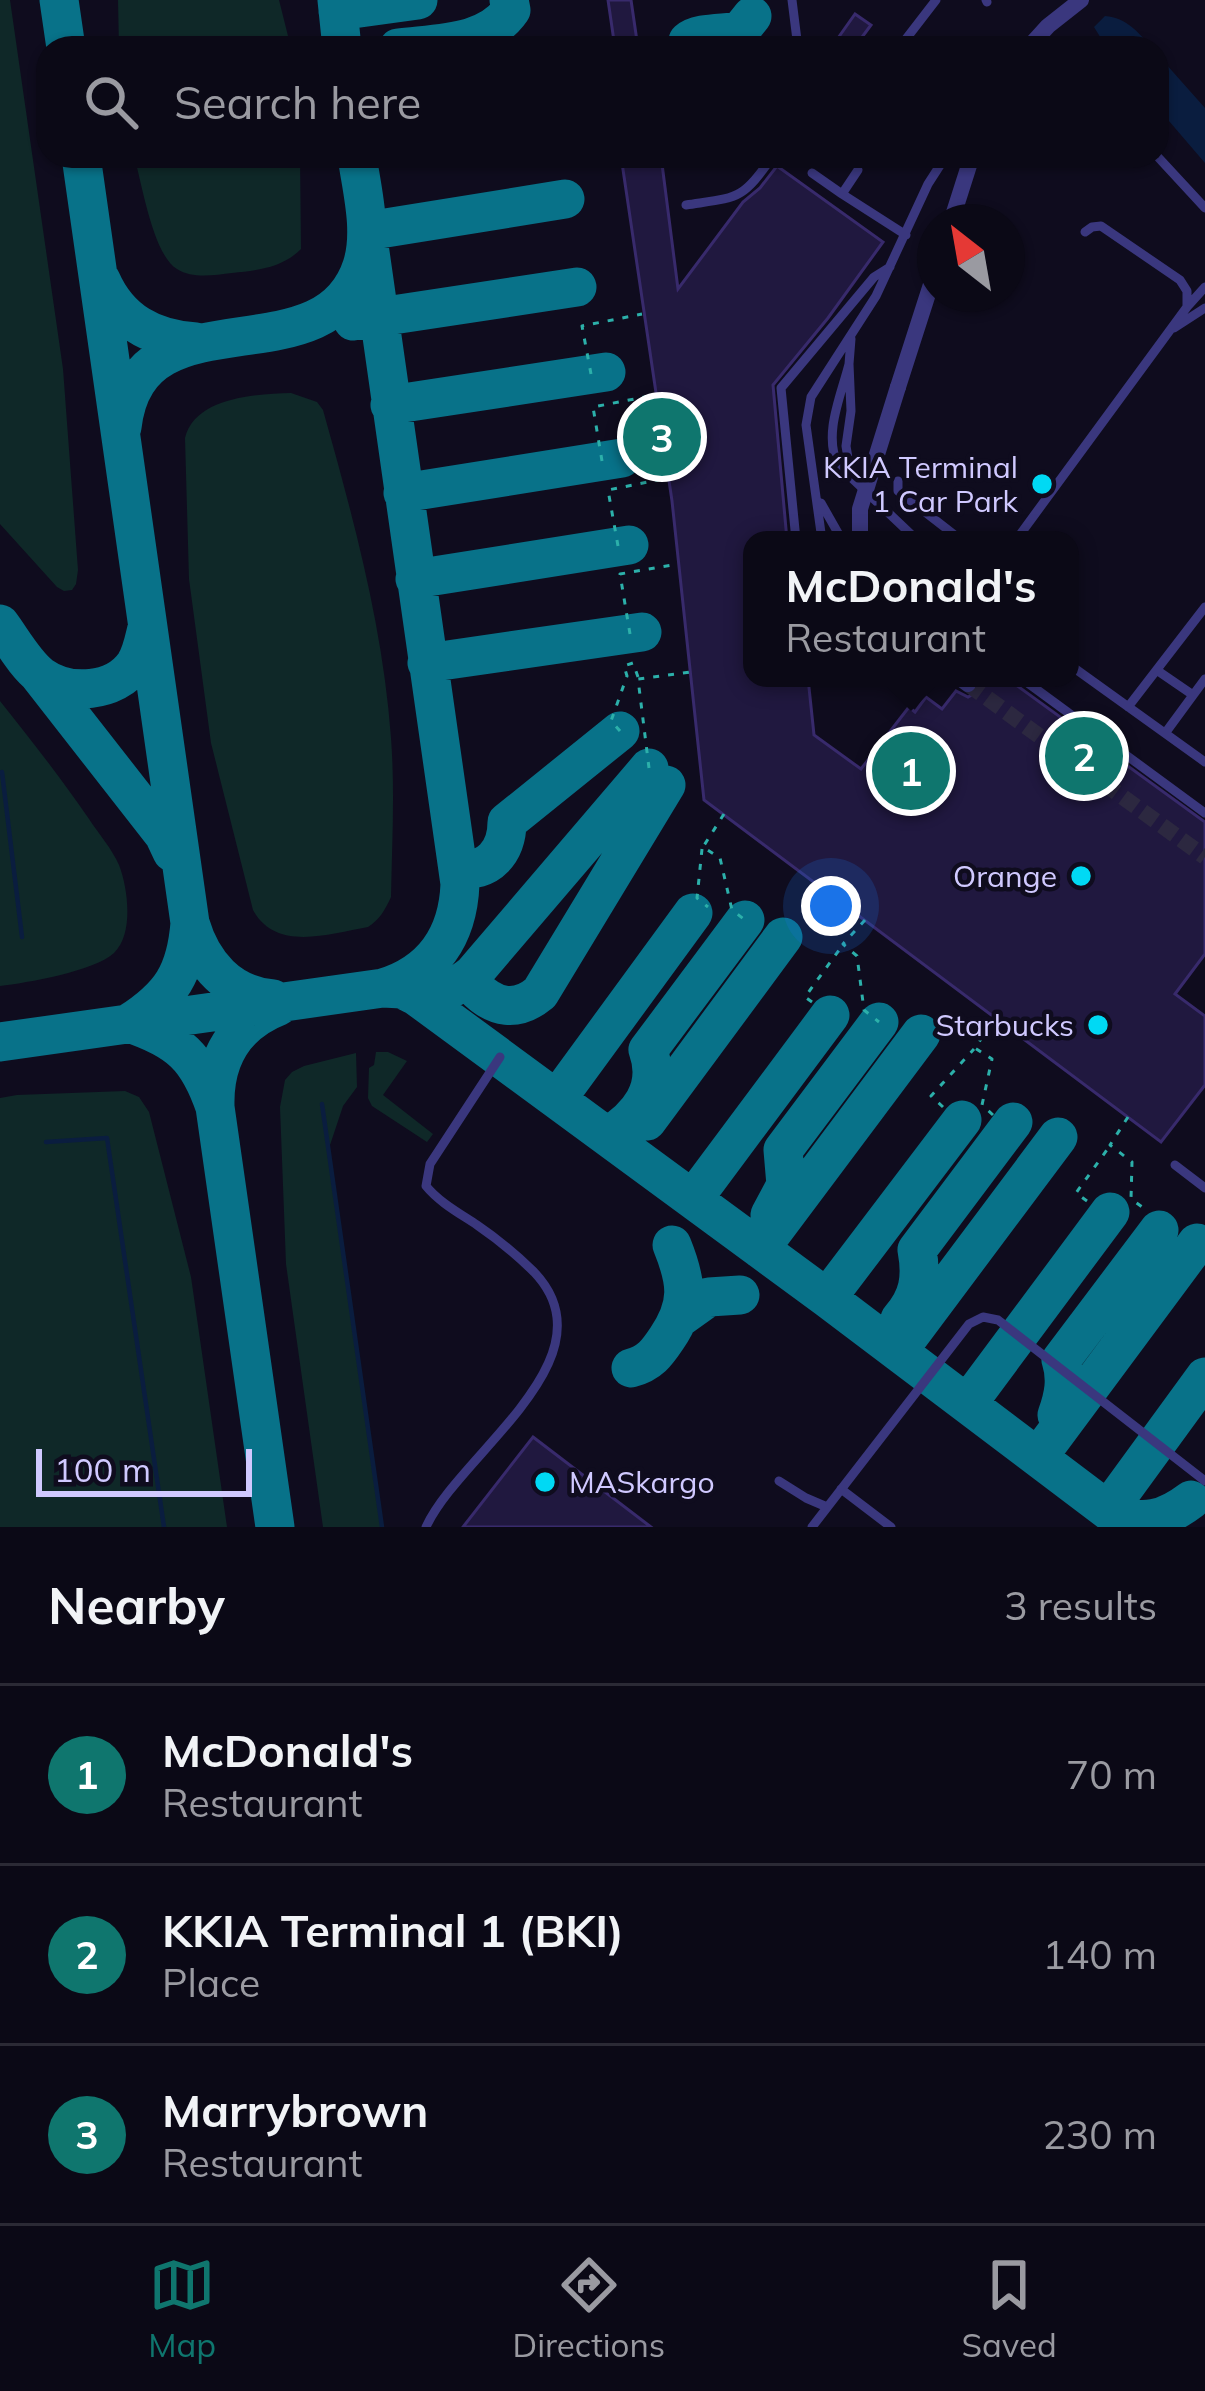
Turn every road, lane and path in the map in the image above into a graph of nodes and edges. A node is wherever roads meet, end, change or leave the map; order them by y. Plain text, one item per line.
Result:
1 (792, 0) edge
2 (936, 0) edge
3 (1082, 0) edge
4 (797, 36) edge
5 (908, 36) edge
6 (1039, 36) edge
7 (764, 168) edge
8 (938, 168) edge
9 (970, 168) edge
10 (1168, 168) edge
11 (858, 170) dead end
12 (812, 173) dead end
13 (842, 194) junction
14 (957, 204) edge
15 (686, 205) dead end
16 (1205, 208) edge
17 (1085, 232) dead end
18 (906, 236) junction
19 (890, 267) junction
20 (1205, 287) edge
21 (1187, 307) junction
22 (1205, 308) edge
23 (922, 312) edge
24 (642, 314) dead end
25 (1170, 331) junction
26 (851, 338) junction
27 (848, 364) junction
28 (591, 374) dead end
29 (655, 395) dead end
30 (602, 461) dead end
31 (851, 476) junction
32 (668, 478) dead end
33 (898, 481) dead end
34 (817, 496) junction
35 (795, 531) edge
36 (821, 531) edge
37 (837, 531) edge
38 (860, 531) edge
39 (908, 531) edge
40 (950, 531) edge
41 (1023, 531) edge
42 (618, 546) dead end
43 (678, 564) dead end
44 (1205, 607) edge
45 (630, 634) dead end
46 (1158, 671) junction
47 (690, 672) dead end
48 (1079, 672) edge
49 (638, 679) junction
50 (1205, 679) edge
51 (1033, 687) edge
52 (1193, 695) junction
53 (1128, 707) junction
54 (620, 730) dead end
55 (1166, 732) junction
56 (1205, 762) edge
57 (649, 768) dead end
58 (1205, 813) edge
59 (724, 814) dead end
60 (703, 847) junction
61 (708, 907) dead end
62 (745, 920) dead end
63 (865, 920) dead end
64 (843, 944) junction
65 (812, 1002) dead end
66 (995, 1018) dead end
67 (879, 1022) dead end
68 (975, 1048) junction
69 (500, 1057) dead end
70 (943, 1107) dead end
71 (993, 1114) dead end
72 (1128, 1117) dead end
73 (1110, 1145) junction
74 (1175, 1165) dead end
75 (1205, 1188) edge
76 (1087, 1201) dead end
77 (1145, 1209) dead end
78 (1205, 1480) edge
79 (778, 1481) dead end
80 (841, 1489) junction
81 (827, 1508) junction
82 (875, 1522) edge
83 (426, 1527) edge
84 (812, 1527) edge
85 (891, 1527) edge

1 - 4 lane
2 - 5 lane
3 - 6 street
7 - 15 lane
8 - 18 lane
9 - 14 street
10 - 16 lane
11 - 13 lane
12 - 13 lane
13 - 18 lane
17 - 21 lane
18 - 19 lane
19 - 26 lane
19 - 35 lane
20 - 21 lane
21 - 25 lane
22 - 25 lane
23 - 38 street, bridge
24 - 28 path
25 - 41 lane
26 - 27 lane
26 - 34 lane
27 - 31 lane
27 - 31 lane
29 - 30 path
31 - 39 lane
32 - 42 path
33 - 40 lane
34 - 36 lane
34 - 37 lane
43 - 45 path
44 - 46 lane
46 - 52 lane
46 - 53 lane
47 - 49 path
48 - 53 lane
49 - 54 path
49 - 57 path
50 - 52 lane
51 - 58 lane
52 - 55 lane
53 - 55 lane
55 - 56 lane
59 - 60 path
60 - 61 path
60 - 62 path
63 - 64 path
64 - 65 path
64 - 67 path
66 - 68 path
68 - 70 path
68 - 71 path
69 - 83 lane
72 - 73 path
73 - 76 path
73 - 77 path
74 - 75 lane
78 - 80 lane
79 - 81 lane
80 - 81 lane
80 - 82 lane
81 - 84 lane
82 - 85 lane

